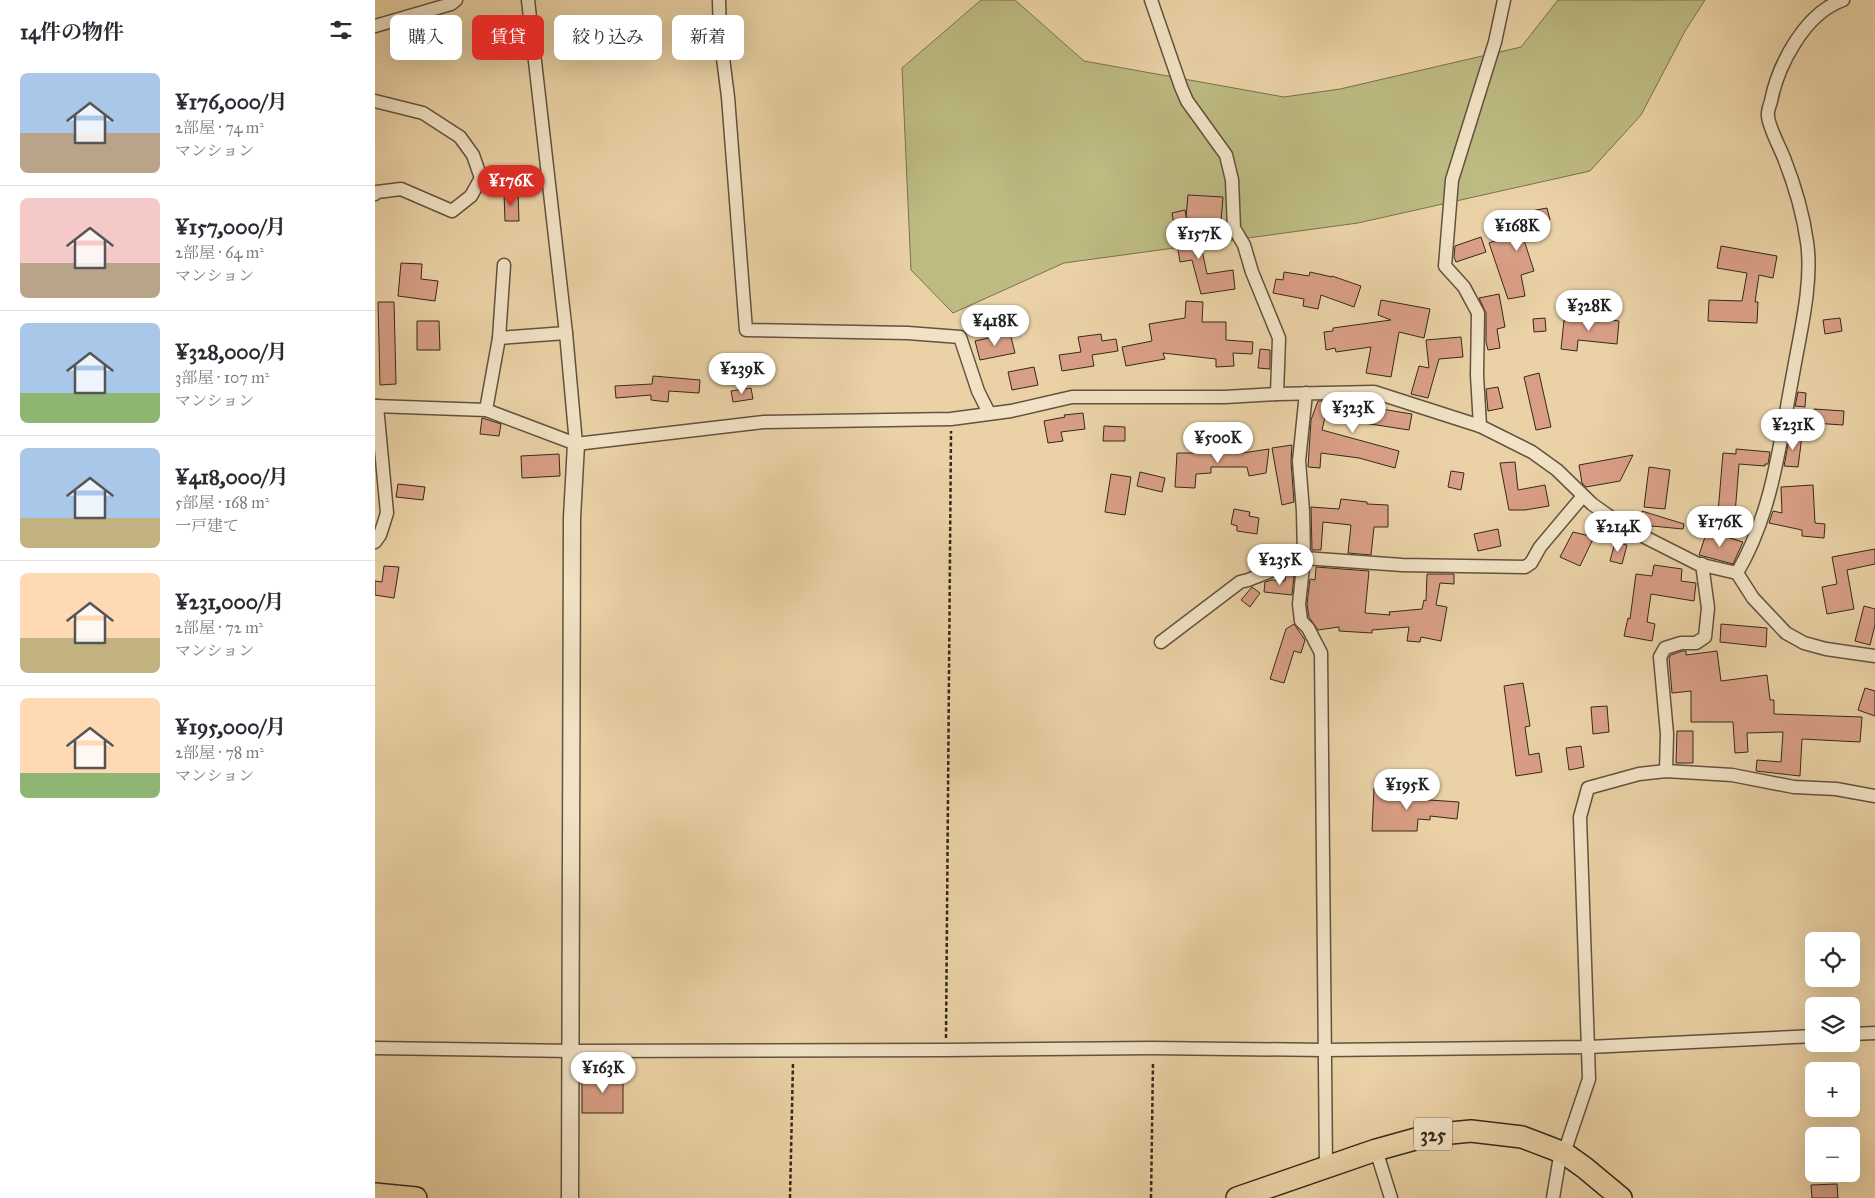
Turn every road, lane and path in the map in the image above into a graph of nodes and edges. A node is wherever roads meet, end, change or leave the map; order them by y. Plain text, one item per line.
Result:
1 (456, 0) edge
2 (528, 0) edge
3 (719, 0) edge
4 (1151, 0) edge
5 (1504, 0) edge
6 (1843, 0) edge
7 (375, 26) edge
8 (375, 101) edge
9 (375, 194) edge
10 (504, 265) dead end
11 (566, 333) junction
12 (499, 338) junction
13 (1306, 393) junction
14 (1277, 394) junction
15 (376, 406) edge
16 (486, 410) junction
17 (989, 413) junction
18 (951, 419) junction
19 (1480, 426) junction
20 (576, 444) junction
21 (1583, 496) junction
22 (375, 542) edge
23 (1304, 558) junction
24 (1702, 564) junction
25 (1737, 573) junction
26 (1161, 642) dead end
27 (1875, 656) edge
28 (1666, 771) junction
29 (1875, 796) edge
30 (1875, 1033) edge
31 (1860, 1034) edge
32 (1805, 1036) edge
33 (375, 1048) edge
34 (1153, 1048) junction
35 (1589, 1048) junction
36 (946, 1050) junction
37 (1325, 1050) junction
38 (572, 1051) junction
39 (793, 1051) junction
40 (1376, 1150) junction
41 (1564, 1153) junction
42 (1326, 1167) junction
43 (375, 1194) edge
44 (416, 1198) edge
45 (570, 1198) edge
46 (790, 1198) edge
47 (1151, 1198) edge
48 (1237, 1198) edge
49 (1391, 1198) edge
50 (1553, 1198) edge
51 (1621, 1198) edge

1 - 7 street
2 - 11 street
3 - 17 street
4 - 14 street
5 - 19 street
6 - 25 street
8 - 9 street
10 - 12 street
11 - 12 street
11 - 20 street
12 - 16 street
13 - 14 street
13 - 19 street
13 - 23 street
14 - 17 street
15 - 16 street
15 - 22 street
16 - 20 street
17 - 18 street
18 - 20 street
18 - 36 path
19 - 21 street
20 - 38 street
21 - 23 street
21 - 24 street
23 - 26 street
23 - 37 street
24 - 25 street
24 - 28 street
25 - 27 street
28 - 29 street
28 - 35 street
30 - 31 street
32 - 35 street
33 - 38 street
34 - 36 street
34 - 37 street
34 - 47 path
35 - 37 street
35 - 41 street
36 - 39 street
37 - 42 street
38 - 39 street
38 - 45 street
39 - 46 path
40 - 41 highway, 325
40 - 42 highway, 325
40 - 49 street
41 - 50 street
41 - 51 highway, 325
42 - 48 highway, 325
43 - 44 highway

